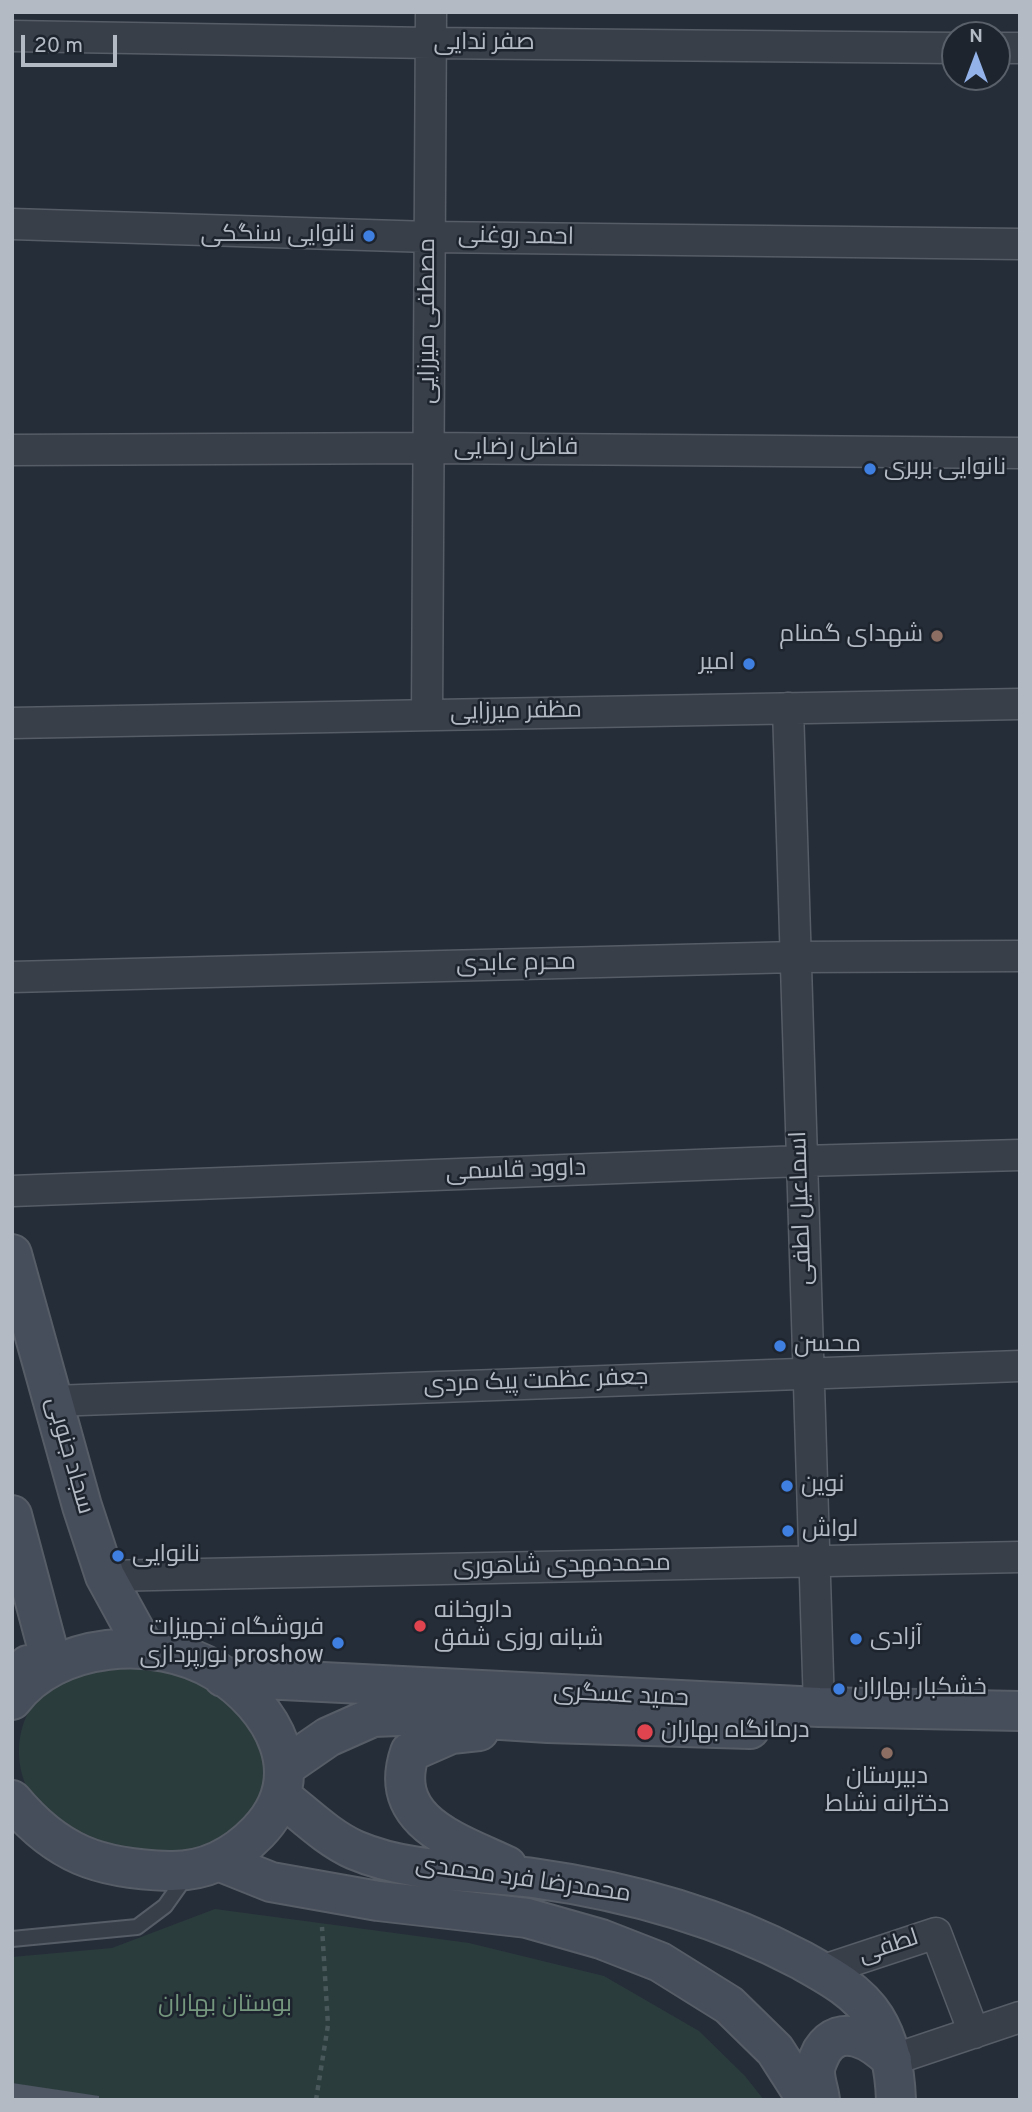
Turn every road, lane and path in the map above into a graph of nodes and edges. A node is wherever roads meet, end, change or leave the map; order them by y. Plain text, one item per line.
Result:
1 (431, 12) edge
2 (12, 36) edge
3 (430, 44) junction
4 (941, 48) edge
5 (12, 224) edge
6 (430, 237) junction
7 (1020, 244) edge
8 (428, 448) junction
9 (12, 450) edge
10 (1020, 453) edge
11 (1020, 704) edge
12 (788, 708) junction
13 (427, 715) junction
14 (12, 723) edge
15 (1020, 956) edge
16 (796, 957) junction
17 (12, 977) edge
18 (1020, 1155) edge
19 (802, 1161) junction
20 (12, 1191) edge
21 (12, 1254) edge
22 (1020, 1366) edge
23 (808, 1372) junction
24 (52, 1401) junction
25 (12, 1515) edge
26 (1020, 1557) edge
27 (813, 1563) junction
28 (105, 1576) junction
29 (145, 1649) junction
30 (12, 1665) edge
31 (52, 1665) junction
32 (223, 1677) junction
33 (12, 1700) edge
34 (819, 1707) junction
35 (1020, 1711) edge
36 (548, 1723) junction
37 (1020, 1737) edge
38 (284, 1781) junction
39 (12, 1800) edge
40 (205, 1867) junction
41 (531, 1878) junction
42 (320, 1891) junction
43 (12, 1939) edge
44 (821, 1971) junction
45 (1020, 2017) edge
46 (974, 2033) junction
47 (892, 2060) junction
48 (316, 2100) edge
49 (807, 2100) edge
50 (820, 2100) edge
51 (895, 2100) edge

1 - 3 street, مصطفی میرزایی
2 - 3 street, صفر ندایی
3 - 4 street, صفر ندایی
3 - 6 street, مصطفی میرزایی
5 - 6 street, احمد روغنی
6 - 7 street, احمد روغنی
6 - 8 street, مصطفی میرزایی
8 - 9 street, فاضل رضایی
8 - 10 street, فاضل رضایی
8 - 13 street, مصطفی میرزایی
11 - 12 street, مظفر میرزایی
12 - 13 street, مظفر میرزایی
12 - 16 street, اسماعیل لطفی
13 - 14 street, مظفر میرزایی
15 - 16 street, محرم عابدی
16 - 17 street, محرم عابدی
16 - 19 street, اسماعیل لطفی
18 - 19 street, داوود قاسمی
19 - 20 street, داوود قاسمی
19 - 23 street, اسماعیل لطفی
21 - 24 main road, سجاد جنوبی
22 - 23 street, جعفر عظمت پیک مردی
23 - 24 street, جعفر عظمت پیک مردی
23 - 27 street, اسماعیل لطفی
24 - 28 main road, سجاد جنوبی
25 - 31 main road
26 - 27 street, محمدمهدی شاهوری
27 - 28 street, محمدمهدی شاهوری
27 - 34 street, اسماعیل لطفی
28 - 29 main road, سجاد جنوبی
29 - 31 main road
29 - 32 main road
30 - 31 main road
31 - 33 main road
32 - 34 main road, حمید عسگری
32 - 38 main road
34 - 35 main road, حمید عسگری
36 - 37 main road, حمید عسگری
36 - 38 main road, حمید عسگری
36 - 41 main road
38 - 40 main road
38 - 41 main road, محمدرضا فرد محمدی
39 - 40 main road, محمدرضا فرد محمدی
40 - 42 main road, محمدرضا فرد محمدی
40 - 43 lane
41 - 44 main road, محمدرضا فرد محمدی
42 - 48 path
42 - 49 main road, محمدرضا فرد محمدی
44 - 46 street, لطفی
44 - 47 main road, محمدرضا فرد محمدی
45 - 46 street
46 - 47 street
47 - 50 main road
47 - 51 main road, محمدرضا فرد محمدی

